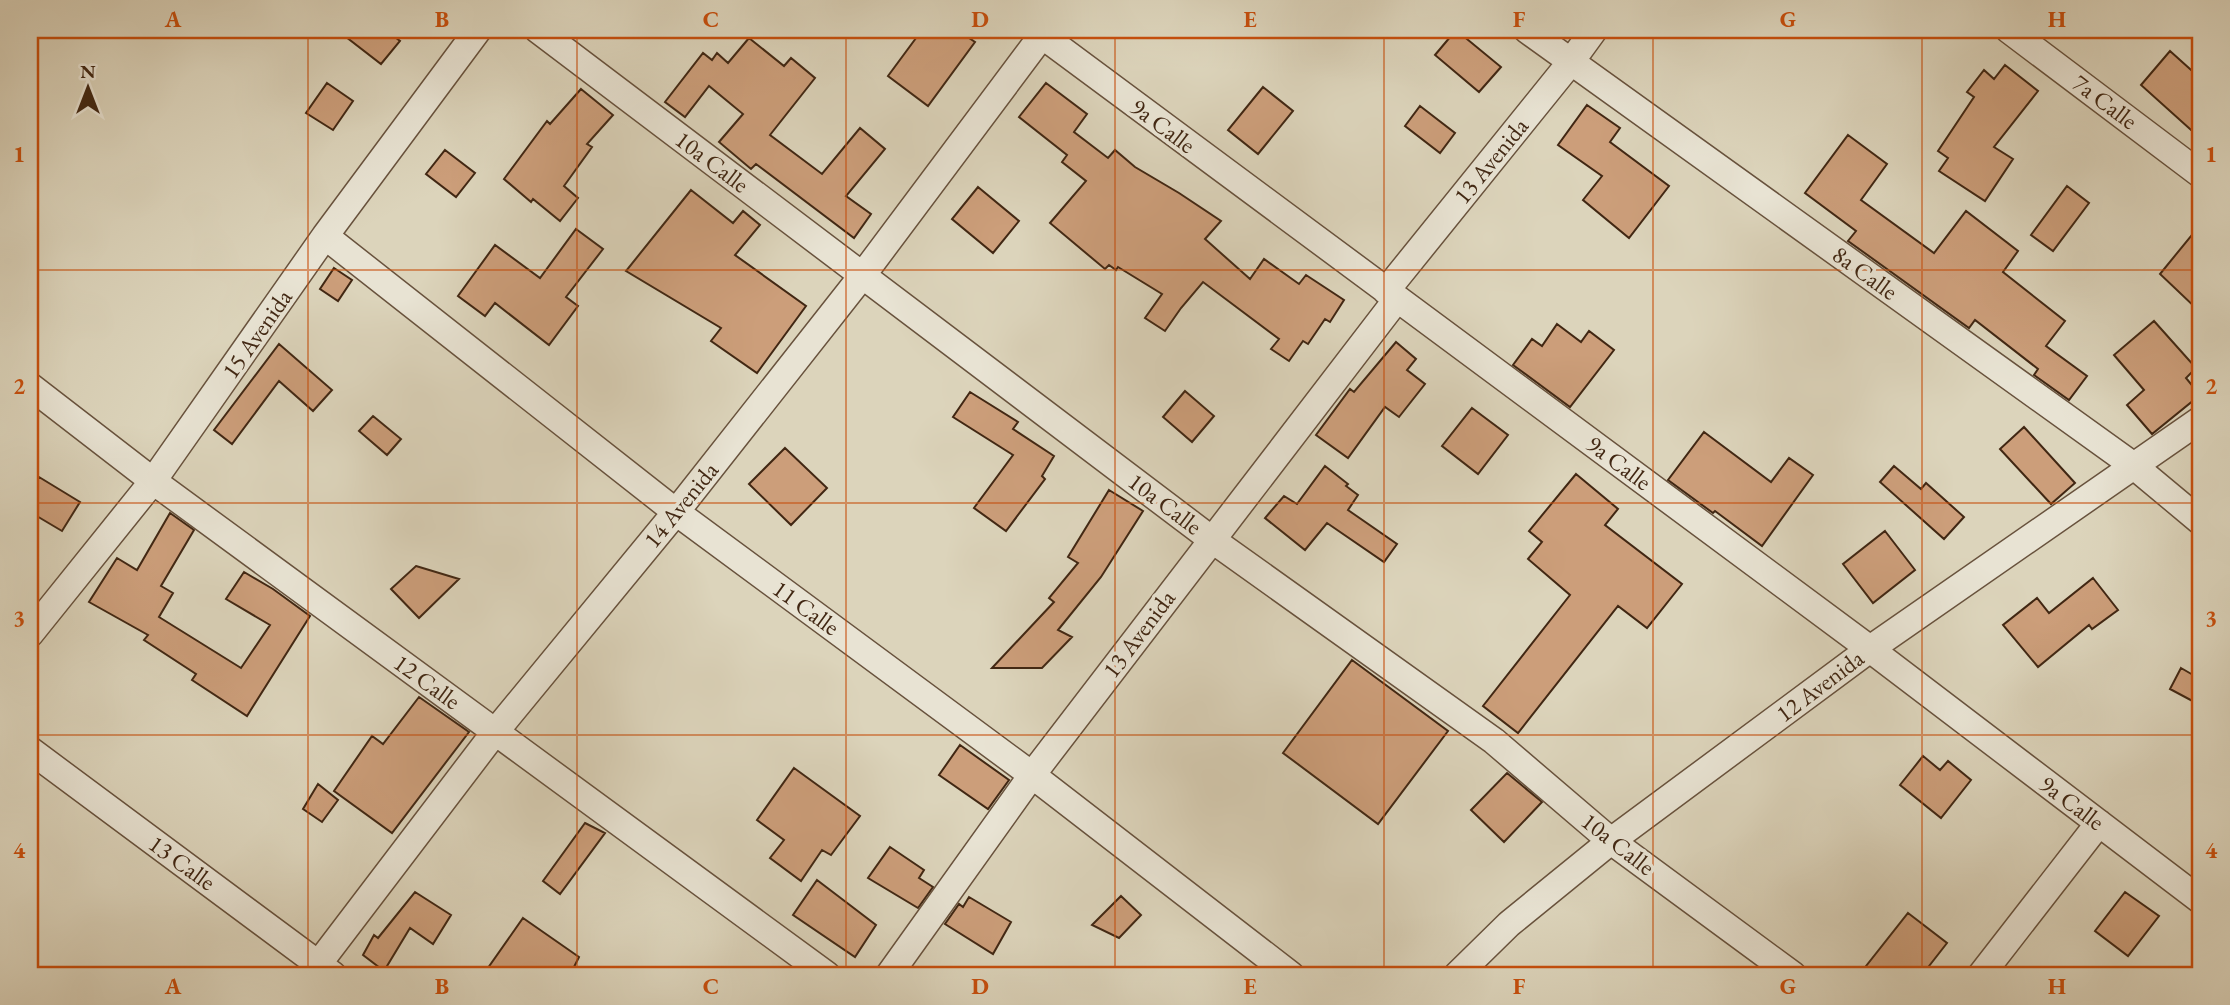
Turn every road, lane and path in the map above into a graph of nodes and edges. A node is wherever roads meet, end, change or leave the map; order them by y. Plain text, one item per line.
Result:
1 (478, 30) edge
2 (538, 30) edge
3 (1527, 30) edge
4 (1594, 30) edge
5 (2009, 30) edge
6 (1041, 32) edge
7 (1570, 62) junction
8 (2200, 174) edge
9 (325, 236) junction
10 (862, 276) junction
11 (1391, 295) junction
12 (30, 386) edge
13 (2200, 420) edge
14 (2134, 466) junction
15 (153, 481) junction
16 (676, 512) junction
17 (2200, 520) edge
18 (1211, 540) junction
19 (30, 634) edge
20 (1870, 649) junction
21 (495, 732) junction
22 (30, 750) edge
23 (1032, 775) junction
24 (2099, 823) junction
25 (1611, 841) junction
26 (2200, 900) edge
27 (321, 972) edge
28 (827, 975) edge
29 (889, 975) edge
30 (1291, 975) edge
31 (1457, 975) edge
32 (1793, 975) edge
33 (1981, 975) edge

1 - 9 street, 15 Avenida
2 - 10 street, 10a Calle
3 - 7 street, 8a Calle
4 - 7 street, 13 Avenida
5 - 8 street, 7a Calle
6 - 10 street, 14 Avenida
6 - 11 street, 9a Calle
7 - 11 street, 13 Avenida
7 - 14 street, 8a Calle
9 - 15 street, 15 Avenida
9 - 16 street, 11 Calle
10 - 16 street, 14 Avenida
10 - 18 street, 10a Calle
11 - 18 street, 13 Avenida
11 - 20 street, 9a Calle
12 - 15 street, 12 Calle
13 - 14 street, 12 Avenida
14 - 17 street, 8a Calle
14 - 20 street, 12 Avenida
15 - 19 street, 15 Avenida
15 - 21 street, 12 Calle
16 - 21 street, 14 Avenida
16 - 23 street, 11 Calle
18 - 23 street, 13 Avenida
18 - 25 street, 10a Calle
20 - 24 street, 9a Calle
20 - 25 street, 12 Avenida
21 - 27 street, 14 Avenida
21 - 28 street, 12 Calle
22 - 27 street, 13 Calle
23 - 29 street, 13 Avenida
23 - 30 street, 11 Calle
24 - 26 street, 9a Calle
24 - 33 street
25 - 31 street, 12 Avenida
25 - 32 street, 10a Calle

